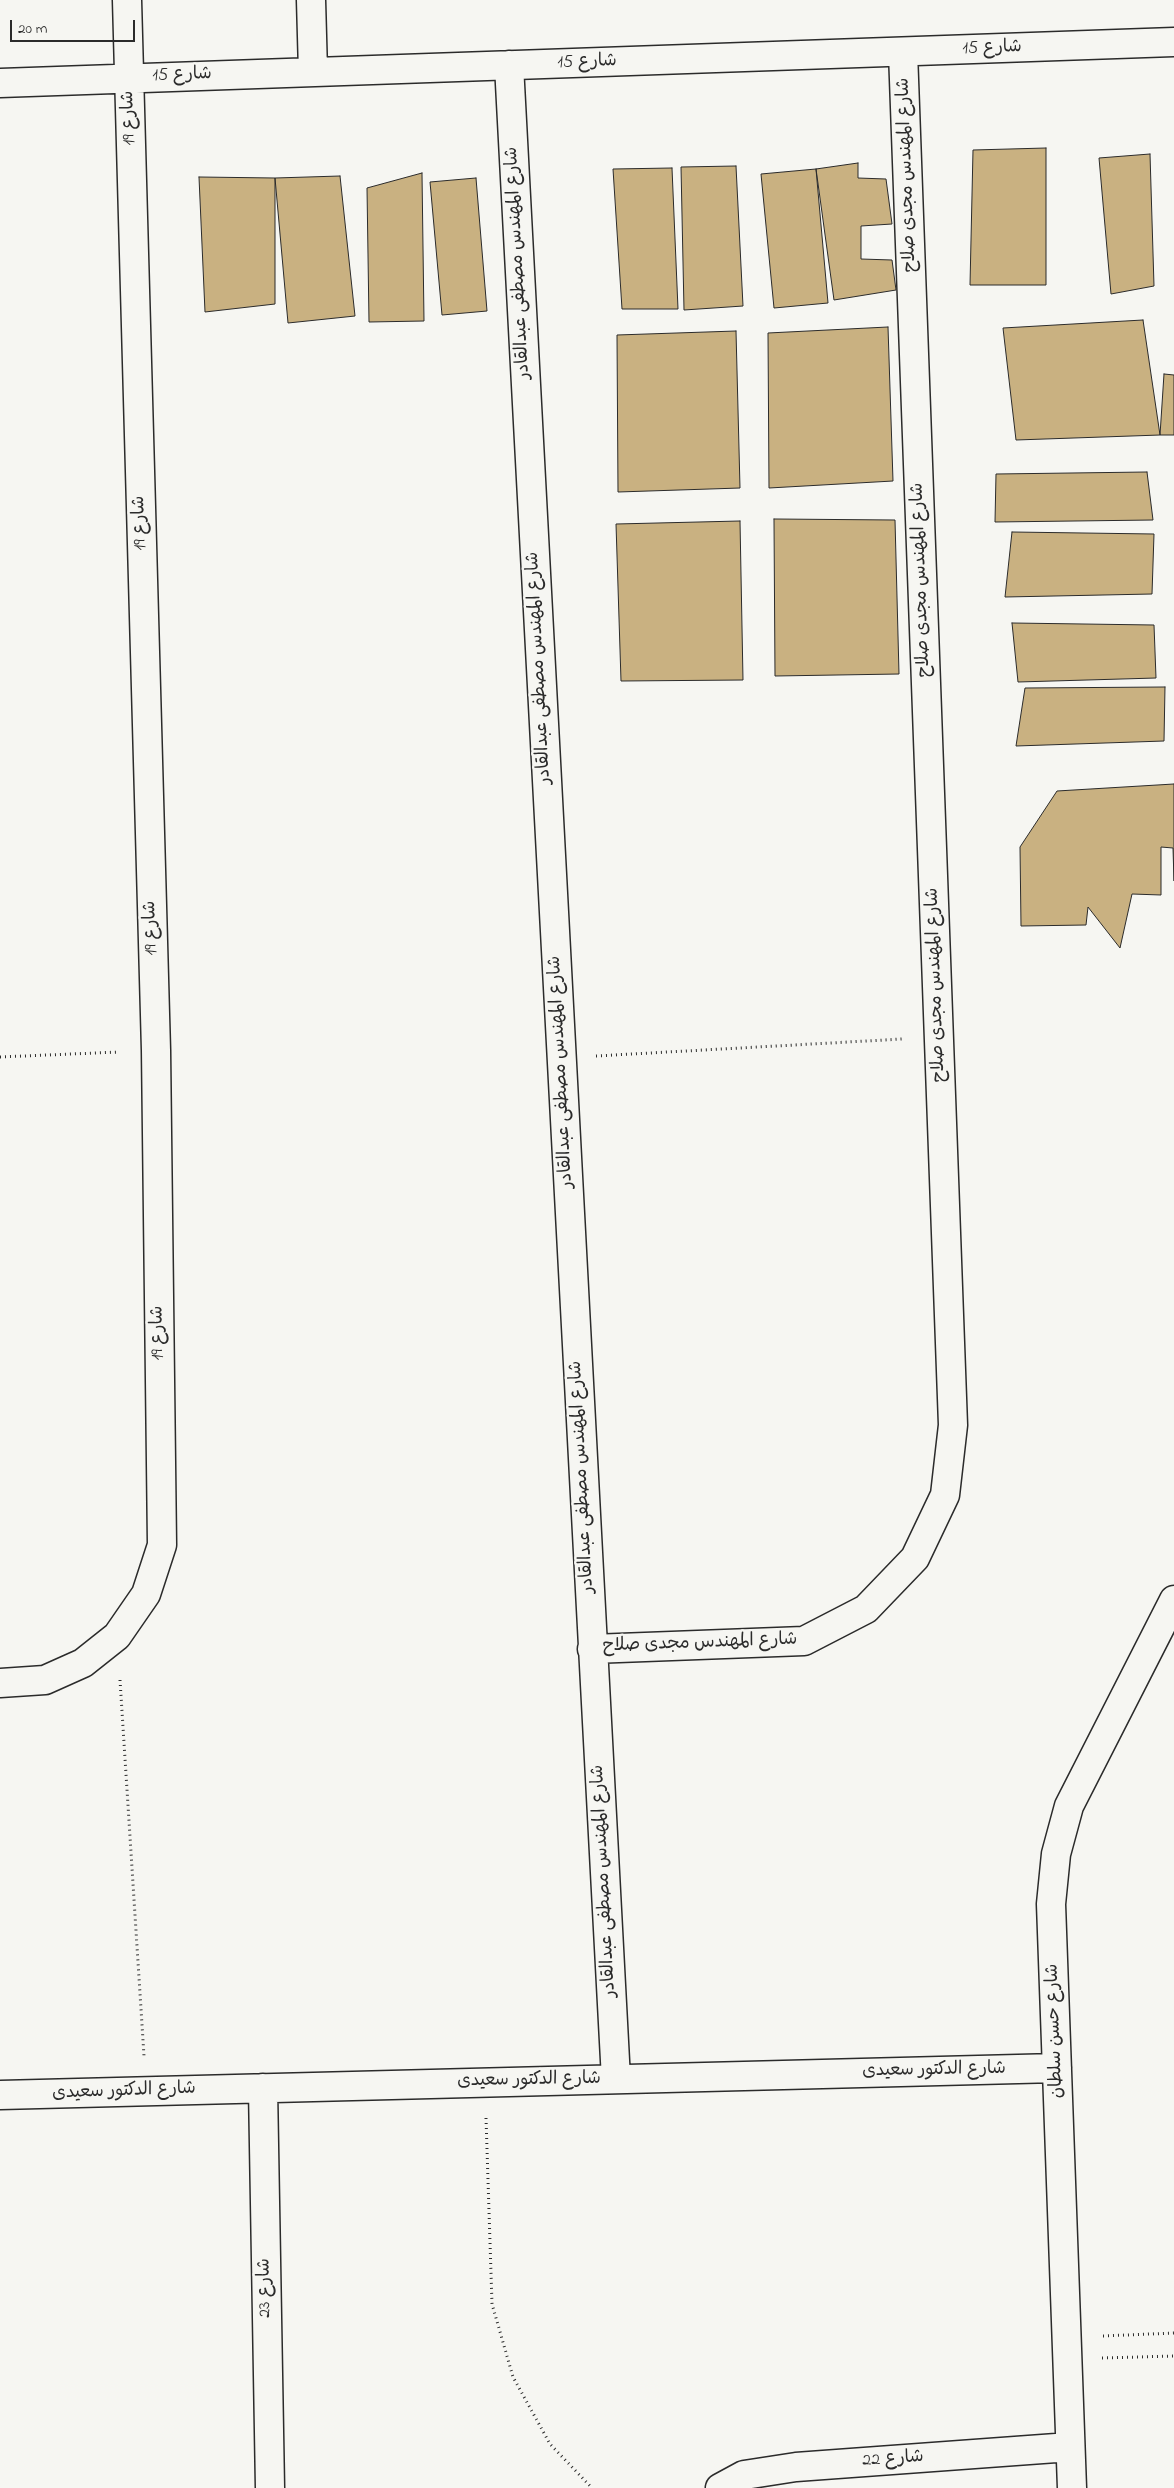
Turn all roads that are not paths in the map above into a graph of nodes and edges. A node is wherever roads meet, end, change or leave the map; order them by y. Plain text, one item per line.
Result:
1 (127, 0) edge
2 (311, 0) edge
3 (1174, 42) edge
4 (903, 52) junction
5 (509, 65) junction
6 (312, 72) junction
7 (129, 78) junction
8 (0, 82) edge
9 (1174, 1600) edge
10 (592, 1649) junction
11 (0, 1683) edge
12 (1057, 2068) junction
13 (616, 2079) junction
14 (263, 2088) junction
15 (0, 2095) edge
16 (1070, 2447) junction
17 (270, 2488) edge
18 (720, 2488) edge
19 (1072, 2488) edge

1 - 7 street, شارع 19
2 - 6 street
3 - 4 street, شارع 15
4 - 5 street, شارع 15
4 - 10 street, شارع المهندس مجدى صلاح
5 - 6 street, شارع 15
5 - 10 street, شارع المهندس مصطفى عبدالقادر
6 - 7 street, شارع 15
7 - 8 street, شارع 15
7 - 11 street, شارع 19
9 - 12 street, شارع حسن سلطان
10 - 13 street, شارع المهندس مصطفى عبدالقادر
12 - 13 street, شارع الدكتور سعيدى
12 - 16 street, شارع حسن سلطان
13 - 14 street, شارع الدكتور سعيدى
14 - 15 street, شارع الدكتور سعيدى
14 - 17 street, شارع 23
16 - 18 street, شارع 22
16 - 19 street, شارع حسن سلطان

